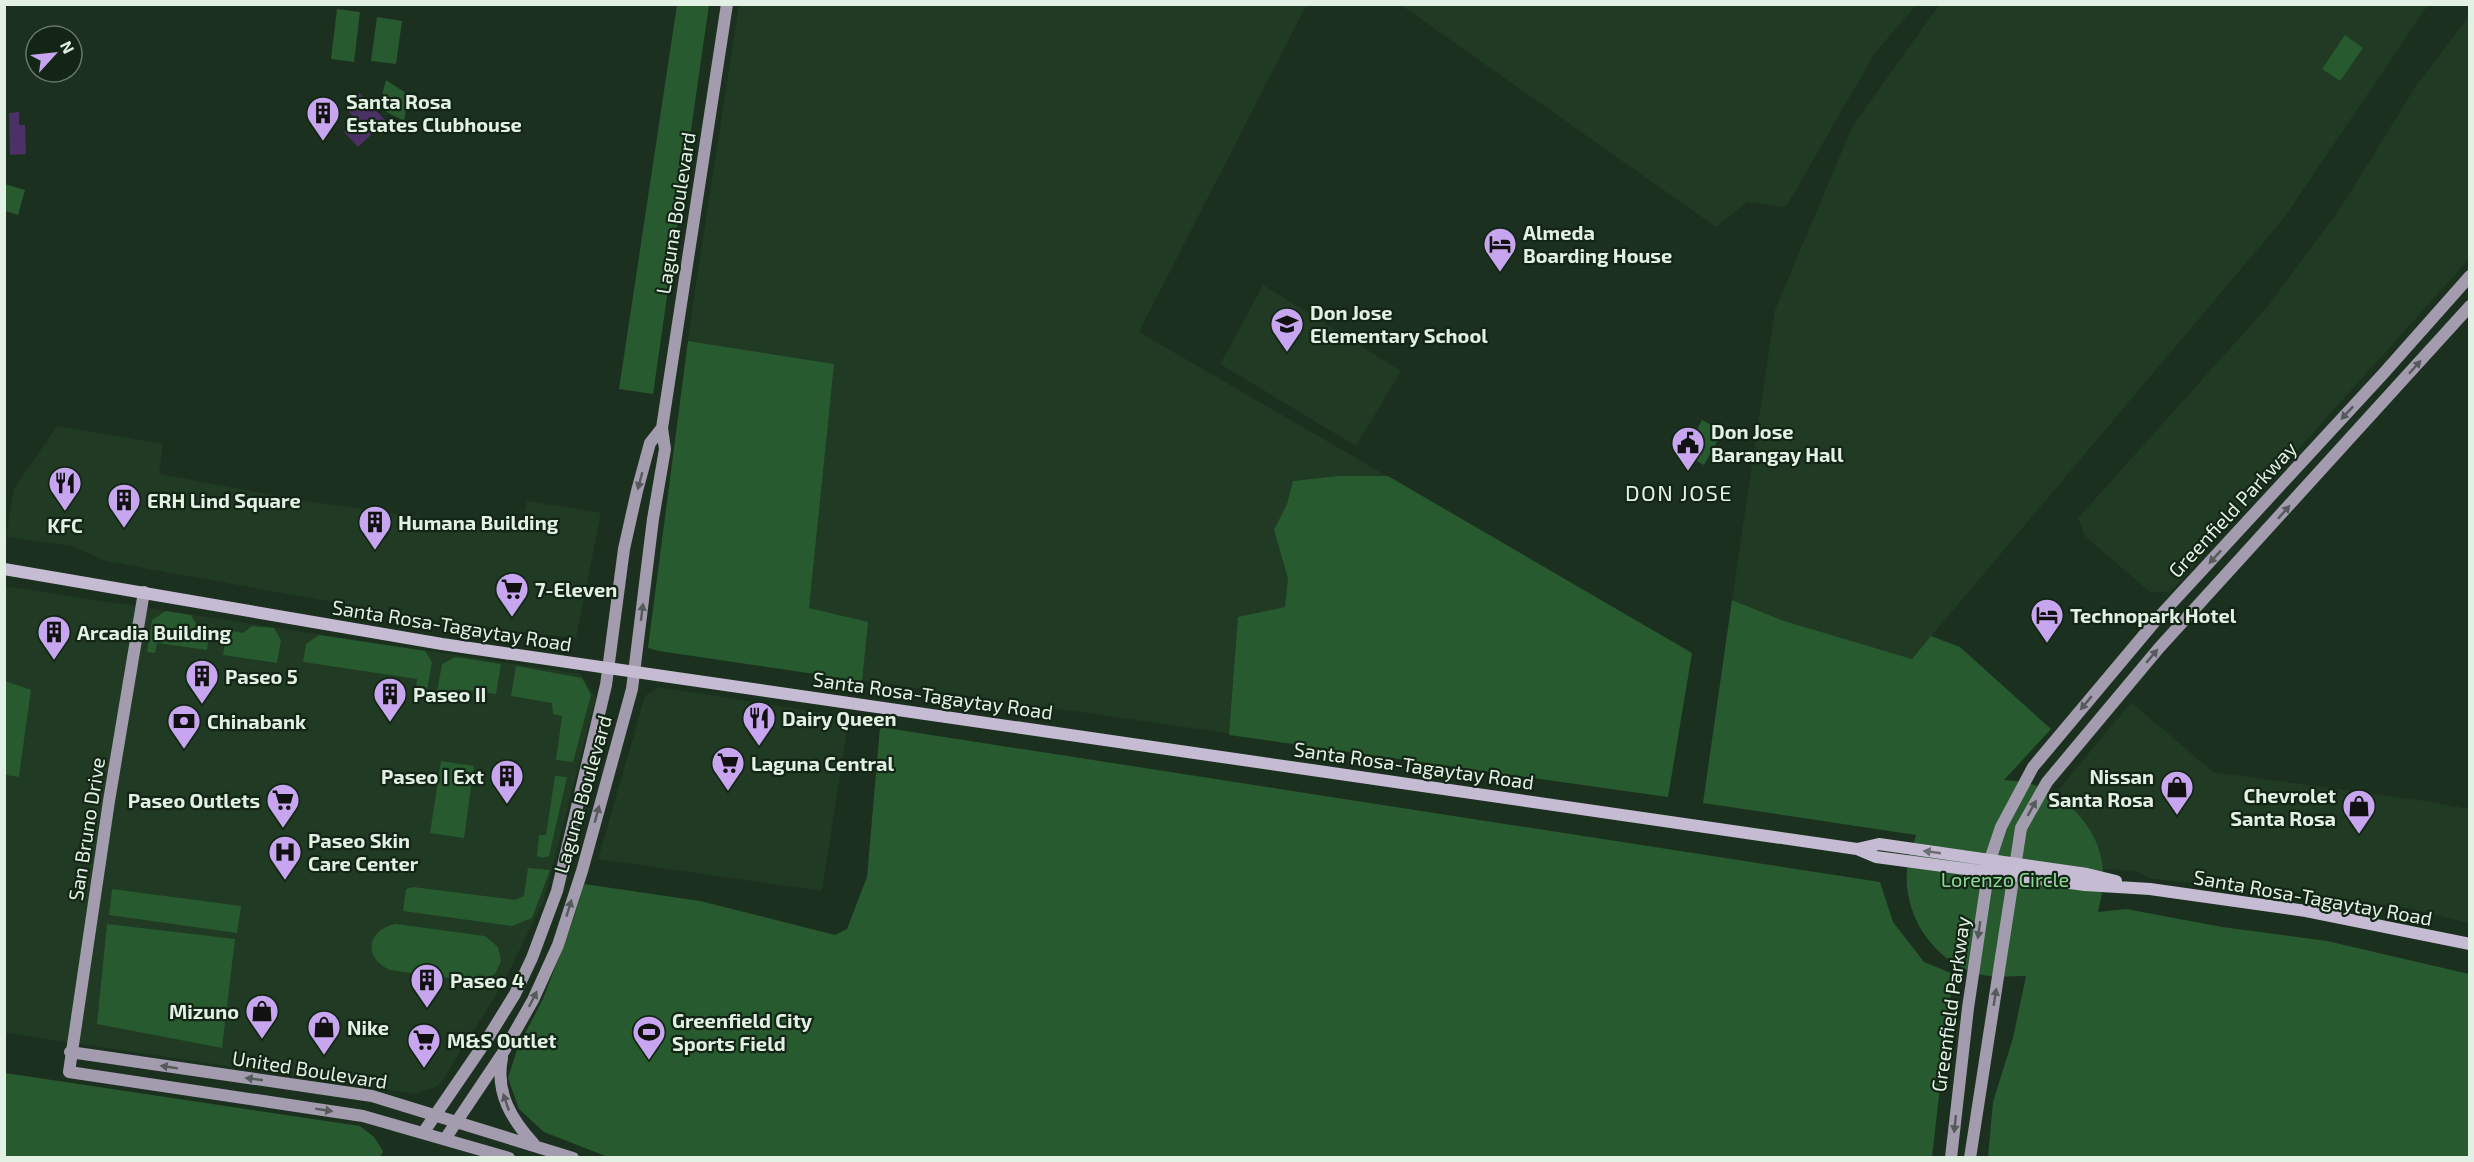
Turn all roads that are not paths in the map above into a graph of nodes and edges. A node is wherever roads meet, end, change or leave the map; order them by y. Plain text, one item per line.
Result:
1 (727, 4) edge
2 (2469, 276) edge
3 (2469, 306) edge
4 (662, 428) junction
5 (4, 569) edge
6 (144, 592) junction
7 (609, 667) junction
8 (635, 670) junction
9 (1989, 866) junction
10 (2013, 869) junction
11 (540, 939) junction
12 (2469, 944) edge
13 (558, 945) junction
14 (504, 1051) junction
15 (70, 1052) junction
16 (69, 1072) joint
17 (434, 1115) junction
18 (456, 1122) junction
19 (423, 1133) junction
20 (445, 1139) junction
21 (535, 1145) junction
22 (508, 1158) edge
23 (573, 1158) edge
24 (1951, 1158) edge
25 (1970, 1158) edge

1 - 4 main road, Laguna Boulevard
2 -> 9 main road, Greenfield Parkway
10 -> 3 main road, Greenfield Parkway
4 -> 7 main road, Laguna Boulevard
8 -> 4 main road, Laguna Boulevard
5 - 6 main road, Santa Rosa-Tagaytay Road
6 - 7 main road, Santa Rosa-Tagaytay Road
6 - 15 main road, San Bruno Drive
7 - 8 main road, Santa Rosa-Tagaytay Road
7 - 11 main road, Laguna Boulevard
8 - 9 main road, Santa Rosa-Tagaytay Road
13 -> 8 main road, Laguna Boulevard
9 - 10 main road, Santa Rosa-Tagaytay Road
9 -> 24 main road, Greenfield Parkway
10 - 12 main road, Santa Rosa-Tagaytay Road
25 -> 10 main road, Greenfield Parkway
11 - 13 main road
11 - 17 main road, Laguna Boulevard
14 -> 13 main road, Laguna Boulevard
14 - 18 main road, Laguna Boulevard
21 -> 14 main road
15 - 16 main road, San Bruno Drive
17 -> 15 main road, United Boulevard
16 -> 19 main road, United Boulevard
17 - 18 main road, United Boulevard
17 - 19 main road, Laguna Boulevard
18 - 20 main road, Laguna Boulevard
18 - 21 main road, United Boulevard
19 - 20 main road, United Boulevard
20 - 22 main road, United Boulevard
21 - 23 main road, United Boulevard

